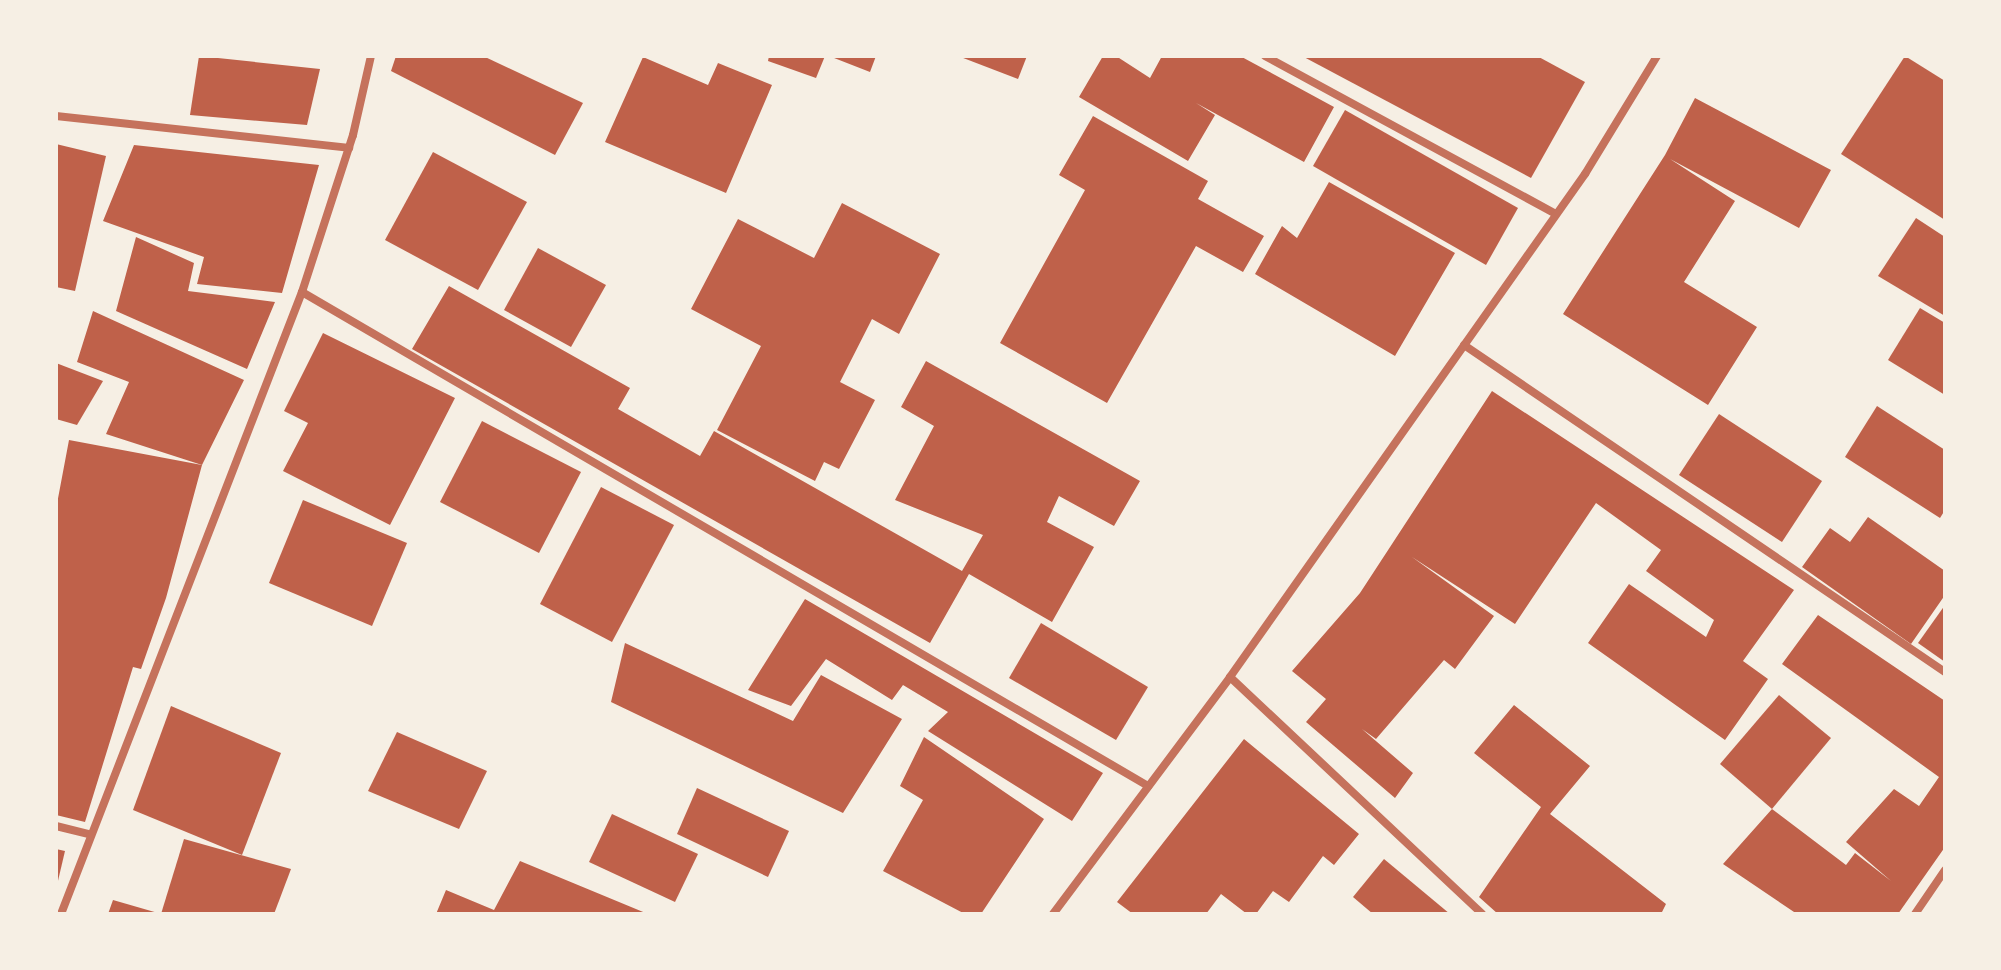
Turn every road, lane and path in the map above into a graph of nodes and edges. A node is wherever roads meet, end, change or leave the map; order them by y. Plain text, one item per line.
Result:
1 (371, 56) edge
2 (1265, 56) edge
3 (1657, 56) edge
4 (56, 116) edge
5 (349, 148) junction
6 (1556, 214) junction
7 (302, 292) junction
8 (1464, 345) junction
9 (1945, 672) edge
10 (1230, 677) junction
11 (1148, 786) junction
12 (56, 826) edge
13 (91, 835) junction
14 (1945, 870) edge
15 (61, 914) edge
16 (1053, 914) edge
17 (1482, 914) edge
18 (1915, 914) edge

1 - 5 street
2 - 6 street
3 - 6 street
4 - 5 street
5 - 7 street
6 - 8 street
7 - 11 street
7 - 13 street
8 - 9 street
8 - 10 street
10 - 11 street
10 - 17 street
11 - 16 street
12 - 13 street
13 - 15 street
14 - 18 street

